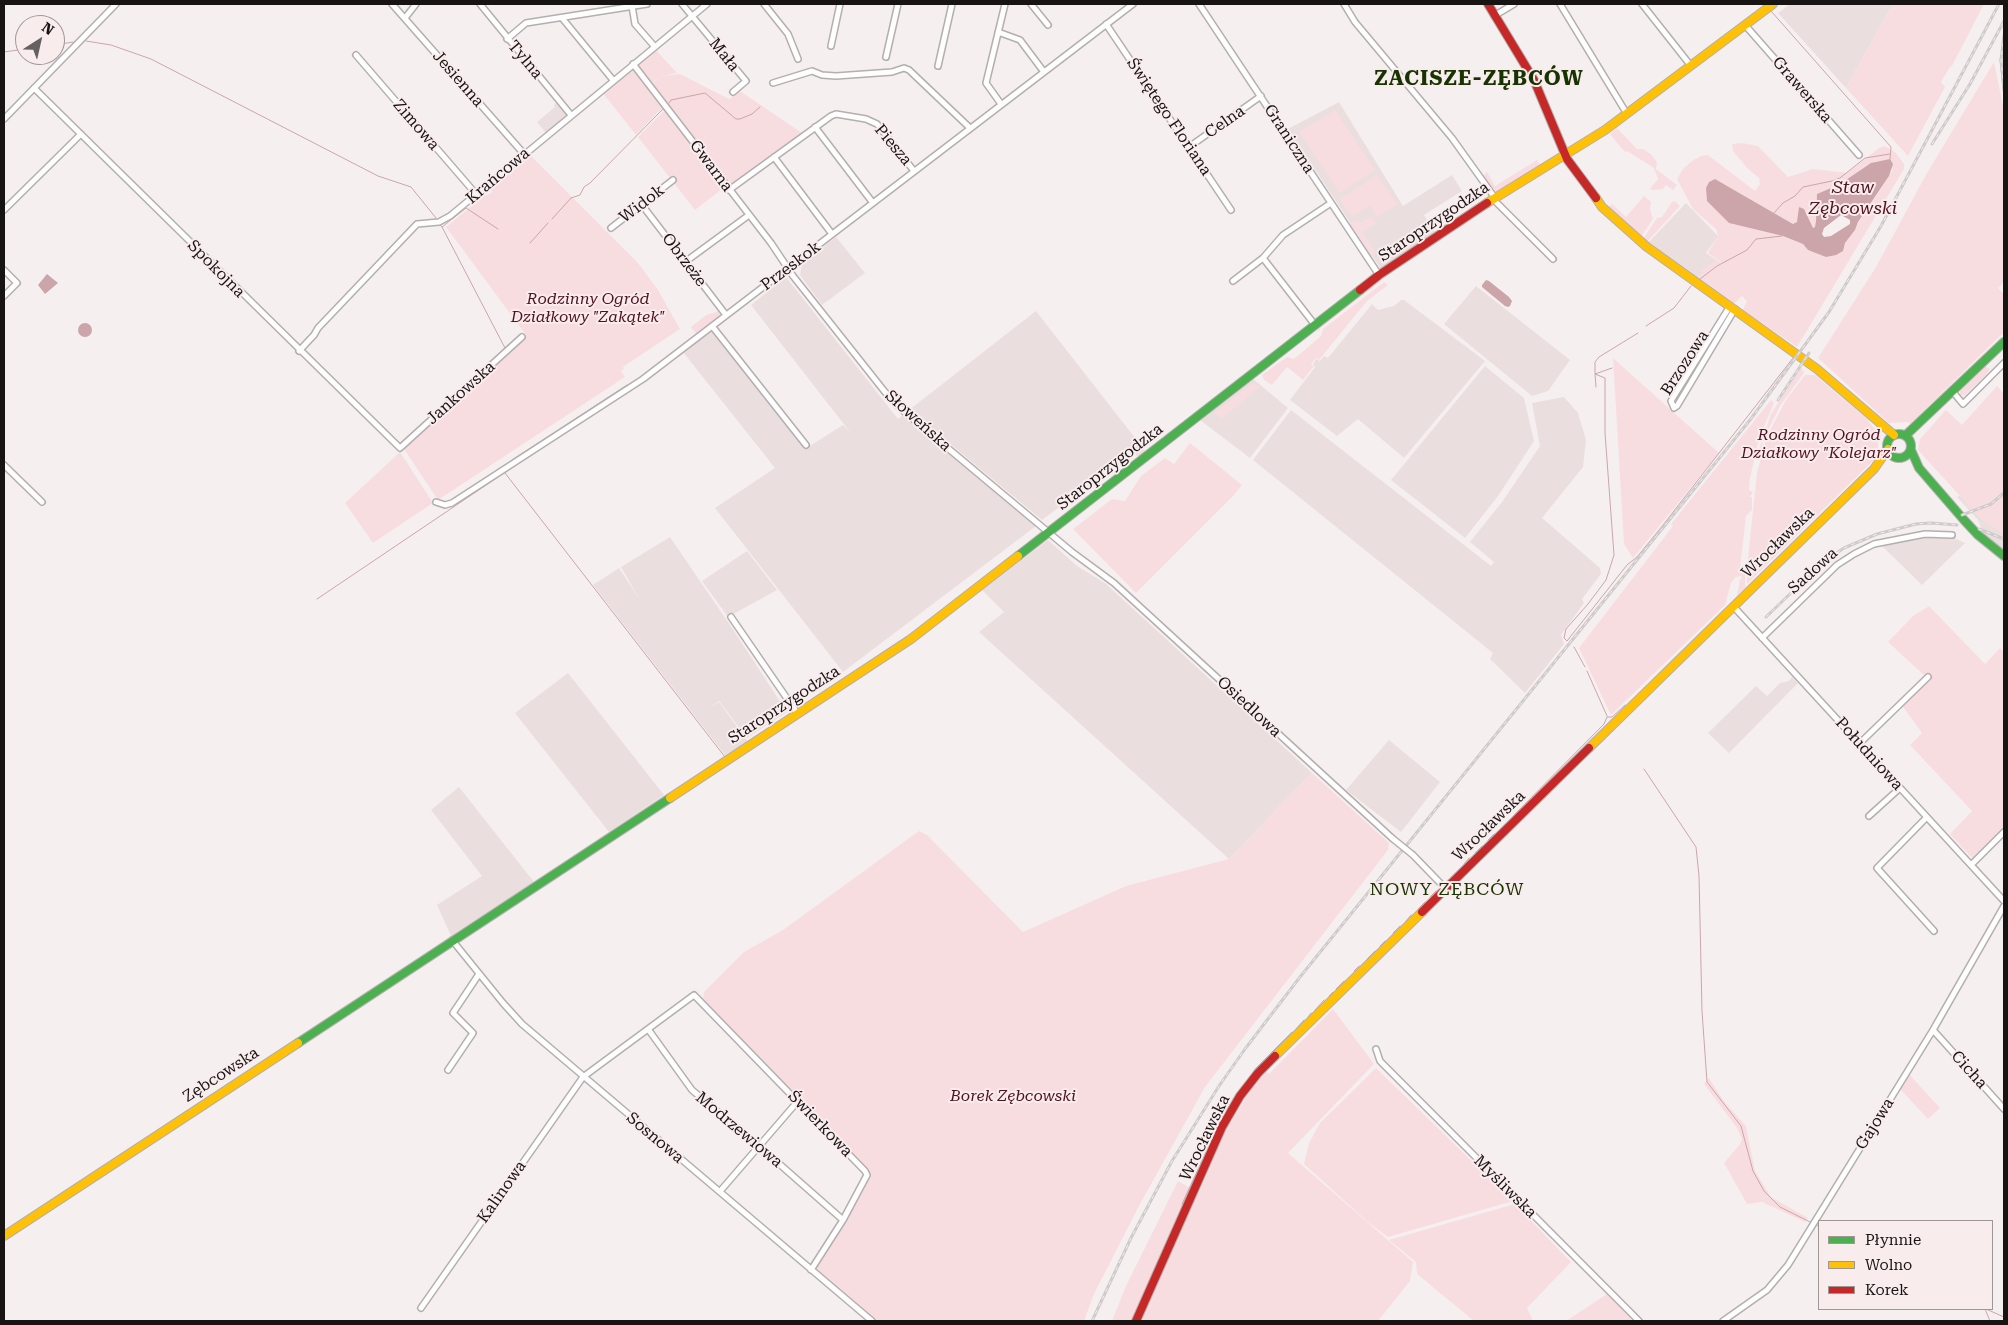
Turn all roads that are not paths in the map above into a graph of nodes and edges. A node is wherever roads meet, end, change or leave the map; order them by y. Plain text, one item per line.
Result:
1 (116, 4) edge
2 (392, 4) edge
3 (416, 4) edge
4 (480, 4) edge
5 (647, 4) edge
6 (682, 4) edge
7 (707, 4) edge
8 (764, 4) edge
9 (840, 4) edge
10 (898, 4) edge
11 (952, 4) edge
12 (1005, 4) edge
13 (1031, 4) edge
14 (1133, 4) edge
15 (1199, 4) edge
16 (1344, 4) edge
17 (1488, 4) edge
18 (1514, 4) edge
19 (1560, 4) edge
20 (1642, 4) edge
21 (1773, 4) edge
22 (632, 6) junction
23 (692, 16) junction
24 (1494, 16) junction
25 (405, 18) junction
26 (562, 18) junction
27 (1106, 24) junction
28 (1048, 25) dead end
29 (1745, 25) junction
30 (998, 32) junction
31 (508, 39) junction
32 (831, 46) dead end
33 (655, 47) junction
34 (356, 55) dead end
35 (886, 57) dead end
36 (798, 59) dead end
37 (633, 64) junction
38 (938, 66) dead end
39 (1691, 66) junction
40 (1044, 72) junction
41 (613, 80) junction
42 (773, 83) dead end
43 (34, 88) junction
44 (733, 92) dead end
45 (1261, 96) junction
46 (1001, 104) junction
47 (1626, 114) junction
48 (571, 115) junction
49 (4, 119) edge
50 (815, 127) junction
51 (970, 128) junction
52 (80, 134) junction
53 (1189, 147) junction
54 (524, 154) junction
55 (1859, 155) dead end
56 (1566, 156) junction
57 (774, 157) junction
58 (914, 171) junction
59 (673, 180) dead end
60 (730, 190) junction
61 (476, 194) junction
62 (1494, 198) junction
63 (873, 203) junction
64 (1331, 203) junction
65 (642, 205) junction
66 (4, 210) edge
67 (1231, 210) dead end
68 (749, 215) junction
69 (611, 228) dead end
70 (832, 234) junction
71 (1263, 258) junction
72 (1553, 258) dead end
73 (685, 262) junction
74 (788, 268) junction
75 (4, 270) edge
76 (1379, 276) junction
77 (1233, 281) dead end
78 (4, 296) edge
79 (1732, 308) junction
80 (726, 315) junction
81 (1315, 325) junction
82 (712, 326) junction
83 (522, 337) dead end
84 (2004, 342) edge
85 (299, 351) junction
86 (2004, 363) edge
87 (1953, 392) junction
88 (1872, 418) junction
89 (1894, 435) junction
90 (1908, 438) junction
91 (806, 445) dead end
92 (1888, 445) junction
93 (400, 448) joint
94 (1911, 450) junction
95 (1894, 456) junction
96 (1903, 457) junction
97 (4, 464) edge
98 (1919, 468) junction
99 (1874, 469) junction
100 (42, 502) dead end
101 (436, 502) dead end
102 (1048, 532) junction
103 (1952, 535) dead end
104 (2004, 556) edge
105 (1734, 608) junction
106 (732, 617) dead end
107 (1760, 636) junction
108 (1928, 677) dead end
109 (797, 713) junction
110 (1860, 744) junction
111 (1900, 788) junction
112 (1869, 816) dead end
113 (1927, 818) junction
114 (2004, 832) edge
115 (1971, 865) junction
116 (1445, 888) junction
117 (2004, 901) edge
118 (2004, 906) edge
119 (1934, 931) dead end
120 (453, 939) junction
121 (479, 974) junction
122 (694, 995) joint
123 (648, 1029) junction
124 (1933, 1030) junction
125 (1376, 1049) dead end
126 (448, 1070) dead end
127 (583, 1077) junction
128 (798, 1101) junction
129 (2004, 1109) edge
130 (760, 1147) junction
131 (722, 1189) dead end
132 (843, 1220) junction
133 (4, 1236) edge
134 (811, 1270) junction
135 (421, 1308) dead end
136 (872, 1321) edge
137 (1136, 1321) edge
138 (1639, 1321) edge
139 (1723, 1321) edge

1 - 43 street
2 - 25 street, Jesienna
3 - 25 street
4 - 31 street, Tylna
5 - 22 street
6 - 23 street
7 - 23 street, Krańcowa
8 - 36 street
9 - 32 street
10 - 35 street
11 - 38 street
12 - 30 street
13 - 28 street
14 - 27 street, Przeskok
15 - 45 street, Graniczna
16 - 62 street
17 - 24 street
18 - 24 street
19 - 47 street
20 - 39 street
21 - 29 street, Staroprzygodzka
22 - 26 street
22 - 33 street
23 - 33 street, Krańcowa
23 - 44 street, Mała
24 - 56 street
25 - 54 street, Jesienna
26 - 31 street
26 - 41 street
27 - 40 street, Przeskok
27 - 53 street, Świętego Floriana
29 - 39 street, Staroprzygodzka
29 - 55 street, Grawerska
30 - 40 street
30 - 46 street
31 - 48 street, Tylna
33 - 37 street, Krańcowa
34 - 61 street, Zimowa
37 - 41 street, Krańcowa
37 - 60 street, Gwarna
39 - 47 street, Staroprzygodzka
40 - 46 street, Przeskok
41 - 48 street, Krańcowa
42 - 51 street
43 - 49 street
43 - 52 street, Spokojna
45 - 53 street, Celna
45 - 64 street, Graniczna
46 - 51 street, Przeskok
47 - 56 street, Staroprzygodzka
48 - 54 street, Krańcowa
50 - 57 street, Piesza
50 - 58 street, Piesza
50 - 63 street
51 - 58 street, Przeskok
52 - 66 street
52 - 85 street, Spokojna
53 - 67 street, Świętego Floriana
54 - 61 street, Krańcowa
56 - 62 street, Staroprzygodzka
56 - 79 street
57 - 60 street, Piesza
57 - 70 street
58 - 63 street, Przeskok
59 - 65 street, Widok
60 - 68 street, Gwarna
61 - 85 street, Krańcowa
62 - 72 street
62 - 76 street, Staroprzygodzka
63 - 70 street, Przeskok
64 - 71 street
64 - 76 street, Graniczna
65 - 69 street, Widok
65 - 73 street, Obrzeże
68 - 73 street
68 - 74 street, Gwarna
70 - 74 street, Przeskok
71 - 77 street
71 - 81 street
73 - 80 street, Obrzeże
74 - 80 street, Przeskok
74 - 102 street, Słoweńska
75 - 78 street
76 - 81 street, Staroprzygodzka
79 - 79 street, Brzozowa
79 - 88 street
80 - 82 street, Przeskok
81 - 102 street, Staroprzygodzka
82 - 91 street
82 - 101 street, Przeskok
83 - 93 street, Jankowska
84 - 87 street
85 - 93 street, Spokojna
86 - 87 street
87 - 90 street
88 - 89 street
88 - 92 street
89 - 90 street
89 - 92 street
90 - 94 street
92 - 95 street
92 - 99 street, Wrocławska
94 - 96 street
94 - 98 street
95 - 96 street
95 - 99 street, Wrocławska
96 - 98 street
97 - 100 street
98 - 104 street
99 - 105 street, Wrocławska
102 - 109 street, Staroprzygodzka
102 - 116 street, Osiedlowa, bridge
103 - 107 street, Sadowa
105 - 107 street, Południowa
105 - 116 street, Wrocławska
106 - 109 street
107 - 110 street, Południowa
108 - 110 street
109 - 120 street, Staroprzygodzka
110 - 111 street, Południowa
111 - 112 street
111 - 113 street, Południowa
113 - 115 street, Południowa
113 - 119 street
114 - 115 street
115 - 117 street, Południowa
116 - 137 street, Wrocławska
118 - 124 street, Gajowa
120 - 121 street, Sosnowa
120 - 133 street, Zębcowska
121 - 126 street
121 - 127 street, Sosnowa
122 - 123 street, Kalinowa
122 - 128 street, Świerkowa
123 - 127 street, Kalinowa
123 - 130 street, Modrzewiowa
124 - 129 street, Cicha
124 - 139 street, Gajowa
125 - 138 street, Myśliwska
127 - 134 street, Sosnowa
127 - 135 street, Kalinowa
128 - 130 street
128 - 132 street, Świerkowa
130 - 131 street
130 - 132 street, Modrzewiowa
132 - 134 street, Świerkowa
134 - 136 street, Sosnowa

